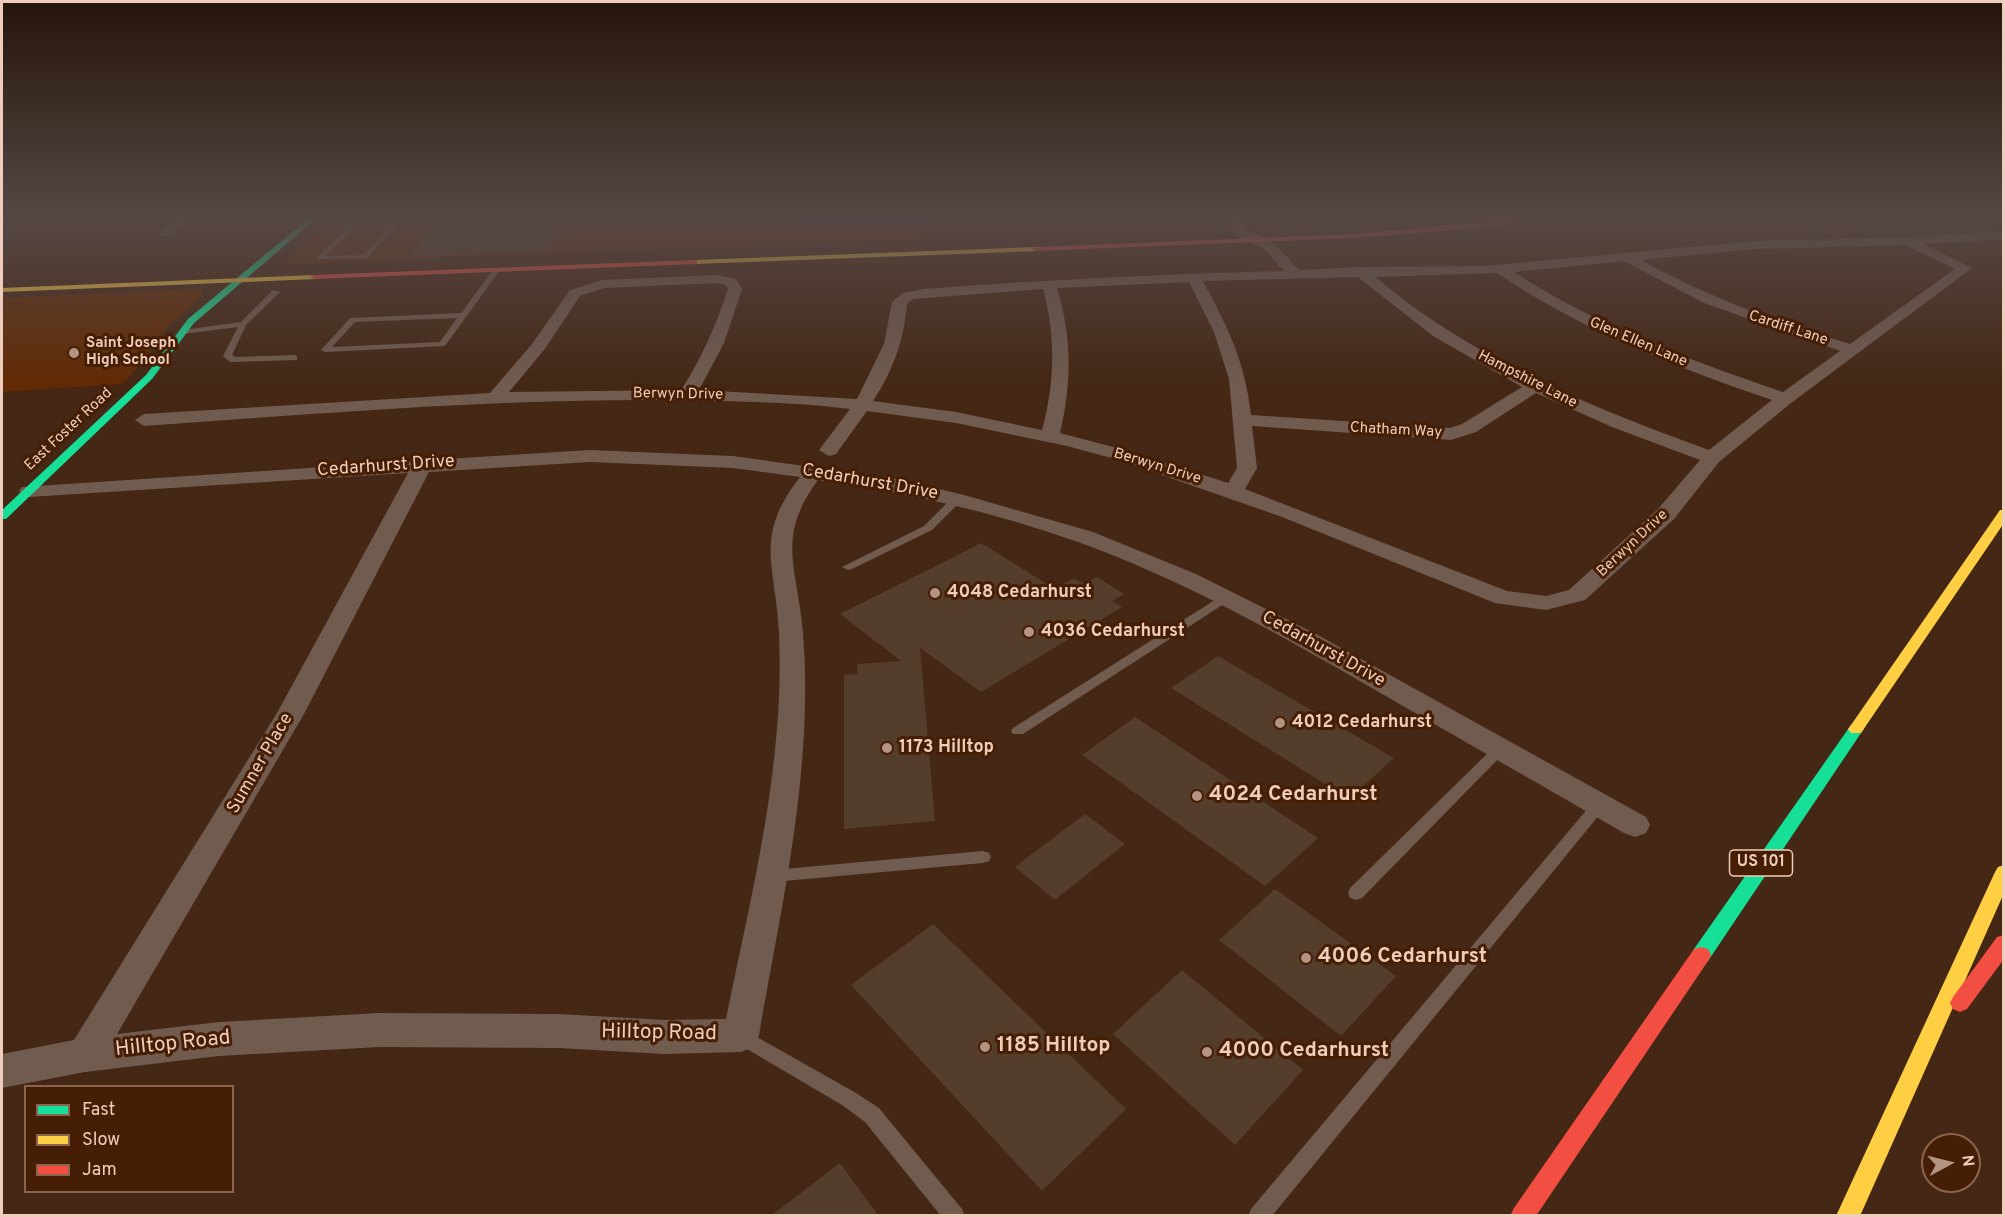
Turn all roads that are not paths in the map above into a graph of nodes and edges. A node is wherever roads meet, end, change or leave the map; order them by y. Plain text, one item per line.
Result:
1 (276, 275) edge
2 (295, 275) edge
3 (493, 275) edge
4 (1200, 275) edge
5 (1364, 275) edge
6 (1508, 275) edge
7 (1658, 275) edge
8 (1956, 275) edge
9 (244, 276) junction
10 (1193, 276) junction
11 (2, 282) edge
12 (1048, 283) junction
13 (2, 290) edge
14 (276, 292) dead end
15 (464, 315) junction
16 (243, 324) junction
17 (183, 332) junction
18 (1854, 350) junction
19 (294, 358) dead end
20 (1534, 386) junction
21 (687, 395) junction
22 (494, 399) junction
23 (1785, 399) junction
24 (864, 405) junction
25 (144, 420) dead end
26 (1244, 420) junction
27 (1050, 436) junction
28 (1712, 458) junction
29 (821, 461) junction
30 (423, 464) junction
31 (29, 491) junction
32 (1233, 491) junction
33 (957, 499) junction
34 (2004, 513) edge
35 (2, 516) edge
36 (848, 567) dead end
37 (1226, 597) junction
38 (1018, 731) dead end
39 (1500, 749) junction
40 (1599, 805) junction
41 (1635, 825) dead end
42 (983, 856) dead end
43 (2004, 872) edge
44 (771, 876) junction
45 (1356, 892) dead end
46 (2004, 943) edge
47 (741, 1035) junction
48 (85, 1055) junction
49 (1921, 1058) junction
50 (2, 1071) edge
51 (955, 1215) edge
52 (1258, 1215) edge
53 (1522, 1215) edge
54 (1848, 1215) edge

1 - 9 main road
2 - 9 main road
3 - 15 lane
4 - 10 street, Hilltop Road
5 - 20 street, Hampshire Lane
6 - 23 street, Glen Ellen Lane
7 - 18 street, Cardiff Lane
8 - 18 street, Berwyn Drive
9 - 11 main road
9 - 13 main road
9 - 17 main road, East Foster Road
10 - 12 street, Hilltop Road
10 - 26 street
12 - 24 street, Hilltop Road
12 - 27 street
14 - 16 lane
15 - 15 lane
16 - 17 lane
16 - 19 lane
17 - 31 main road, East Foster Road
18 - 23 street, Berwyn Drive
20 - 26 street, Chatham Way
20 - 28 street, Hampshire Lane
21 - 22 street, Berwyn Drive
21 - 22 street
21 - 24 street, Berwyn Drive
22 - 25 street, Berwyn Drive
23 - 28 street, Berwyn Drive
24 - 27 street, Berwyn Drive
24 - 29 street, Hilltop Road
26 - 32 street
27 - 32 street, Berwyn Drive
28 - 32 street, Berwyn Drive
29 - 30 street, Cedarhurst Drive
29 - 33 street, Cedarhurst Drive
29 - 44 street, Hilltop Road
30 - 31 street, Cedarhurst Drive
30 - 48 street, Sumner Place
31 - 35 main road, East Foster Road
33 - 36 lane
33 - 37 street, Cedarhurst Drive
34 - 53 main road, US 101
37 - 38 lane
37 - 39 street, Cedarhurst Drive
39 - 40 street, Cedarhurst Drive
39 - 45 lane
40 - 41 street, Cedarhurst Drive
40 - 52 lane
42 - 44 lane
43 - 49 main road
44 - 47 street, Hilltop Road
46 - 49 main road
47 - 48 street, Hilltop Road
47 - 51 lane
48 - 50 street, Hilltop Road
49 - 54 main road

